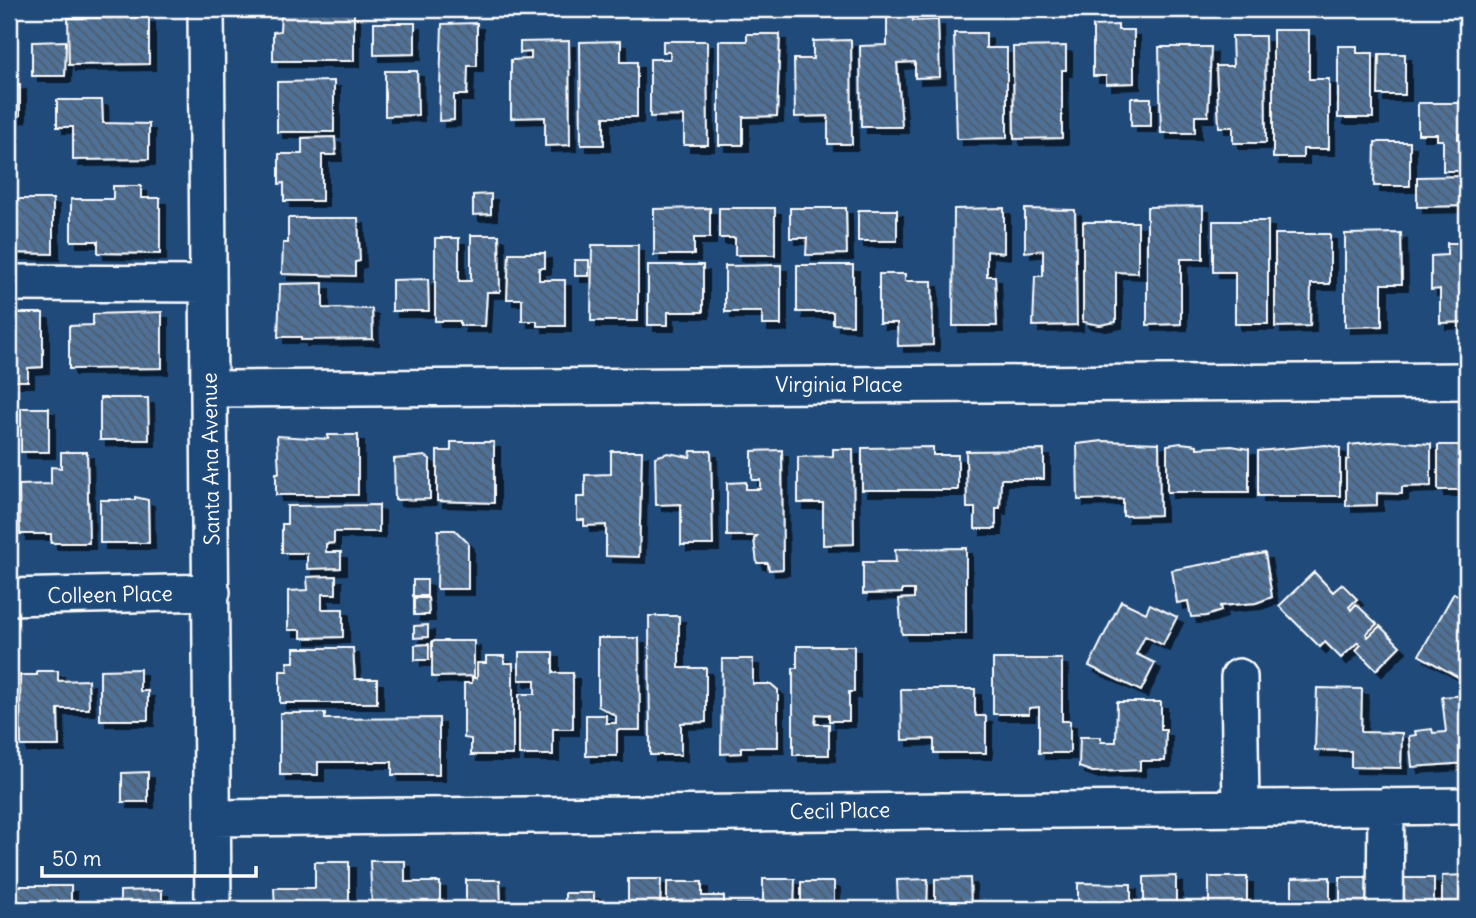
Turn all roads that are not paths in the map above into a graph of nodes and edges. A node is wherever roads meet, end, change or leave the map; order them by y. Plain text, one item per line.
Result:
1 (206, 9) edge
2 (9, 283) edge
3 (207, 284) junction
4 (1467, 382) edge
5 (211, 389) junction
6 (212, 593) junction
7 (9, 597) edge
8 (1239, 677) dead end
9 (1241, 806) junction
10 (1386, 806) junction
11 (1467, 806) edge
12 (213, 818) junction
13 (213, 909) edge
14 (1385, 909) edge

1 - 3 street, Santa Ana Avenue
2 - 3 street
3 - 5 street, Santa Ana Avenue
4 - 5 street, Virginia Place
5 - 6 street, Santa Ana Avenue
6 - 7 street, Colleen Place
6 - 12 street, Santa Ana Avenue
8 - 9 street
9 - 10 street, Cecil Place
9 - 12 street, Cecil Place
10 - 11 street, Cecil Place
10 - 14 street
12 - 13 street, Santa Ana Avenue

